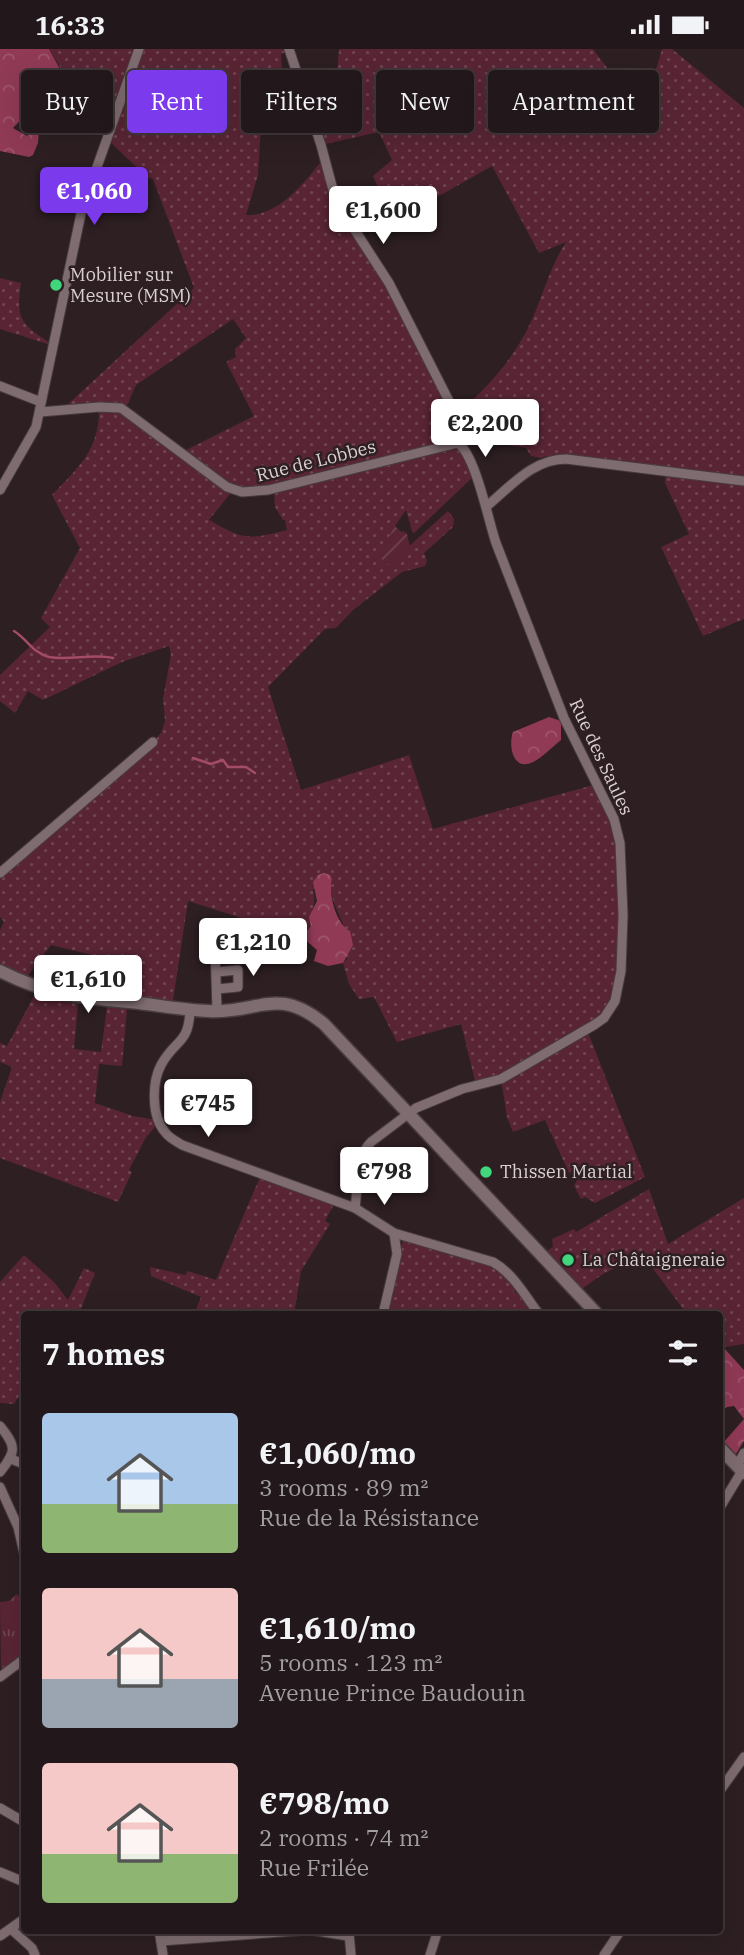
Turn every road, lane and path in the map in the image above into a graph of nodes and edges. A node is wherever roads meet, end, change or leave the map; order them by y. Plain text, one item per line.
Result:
1 (139, 49) edge
2 (289, 49) edge
3 (0, 386) edge
4 (41, 407) junction
5 (458, 443) junction
6 (744, 481) edge
7 (0, 490) edge
8 (487, 506) junction
9 (153, 742) dead end
10 (0, 873) edge
11 (215, 946) dead end
12 (0, 971) edge
13 (216, 972) junction
14 (217, 989) junction
15 (190, 1009) junction
16 (217, 1011) junction
17 (409, 1114) junction
18 (355, 1208) junction
19 (394, 1233) junction
20 (384, 1311) edge
21 (537, 1311) edge
22 (590, 1311) edge
23 (0, 1426) edge
24 (723, 1451) edge
25 (744, 1453) edge
26 (11, 1459) junction
27 (21, 1463) edge
28 (741, 1470) edge
29 (0, 1472) edge
30 (0, 1487) edge
31 (723, 1502) edge
32 (21, 1540) edge
33 (21, 1661) edge
34 (0, 1677) edge
35 (744, 1757) edge
36 (723, 1786) edge
37 (0, 1808) edge
38 (21, 1820) edge
39 (0, 1872) edge
40 (21, 1881) edge
41 (21, 1921) edge
42 (11, 1929) junction
43 (160, 1934) edge
44 (256, 1934) edge
45 (346, 1934) edge
46 (437, 1934) edge
47 (618, 1934) edge
48 (0, 1935) edge
49 (161, 1941) junction
50 (35, 1955) edge
51 (163, 1955) edge
52 (351, 1955) edge
53 (430, 1955) edge
54 (604, 1955) edge

1 - 4 street
2 - 5 street
3 - 4 street, Rue de Lobbes
4 - 5 street, Rue de Lobbes
4 - 7 street
5 - 8 street, Rue des Saules
6 - 8 street
8 - 17 street, Rue des Saules
9 - 10 street
11 - 13 street
12 - 15 street
13 - 14 street
13 - 14 street
14 - 16 street
15 - 16 street
15 - 18 street
16 - 17 street
17 - 18 street, Rue des Saules
17 - 22 street
18 - 19 street
19 - 20 street
19 - 21 street
23 - 26 street
24 - 28 street
25 - 28 street
26 - 27 street
26 - 29 street
28 - 31 street
30 - 32 street
33 - 34 street
35 - 36 street
37 - 38 street
39 - 40 street
41 - 42 street
42 - 48 street
42 - 50 street
43 - 49 street
44 - 49 street
45 - 52 street
46 - 53 street
47 - 54 street
49 - 51 street

